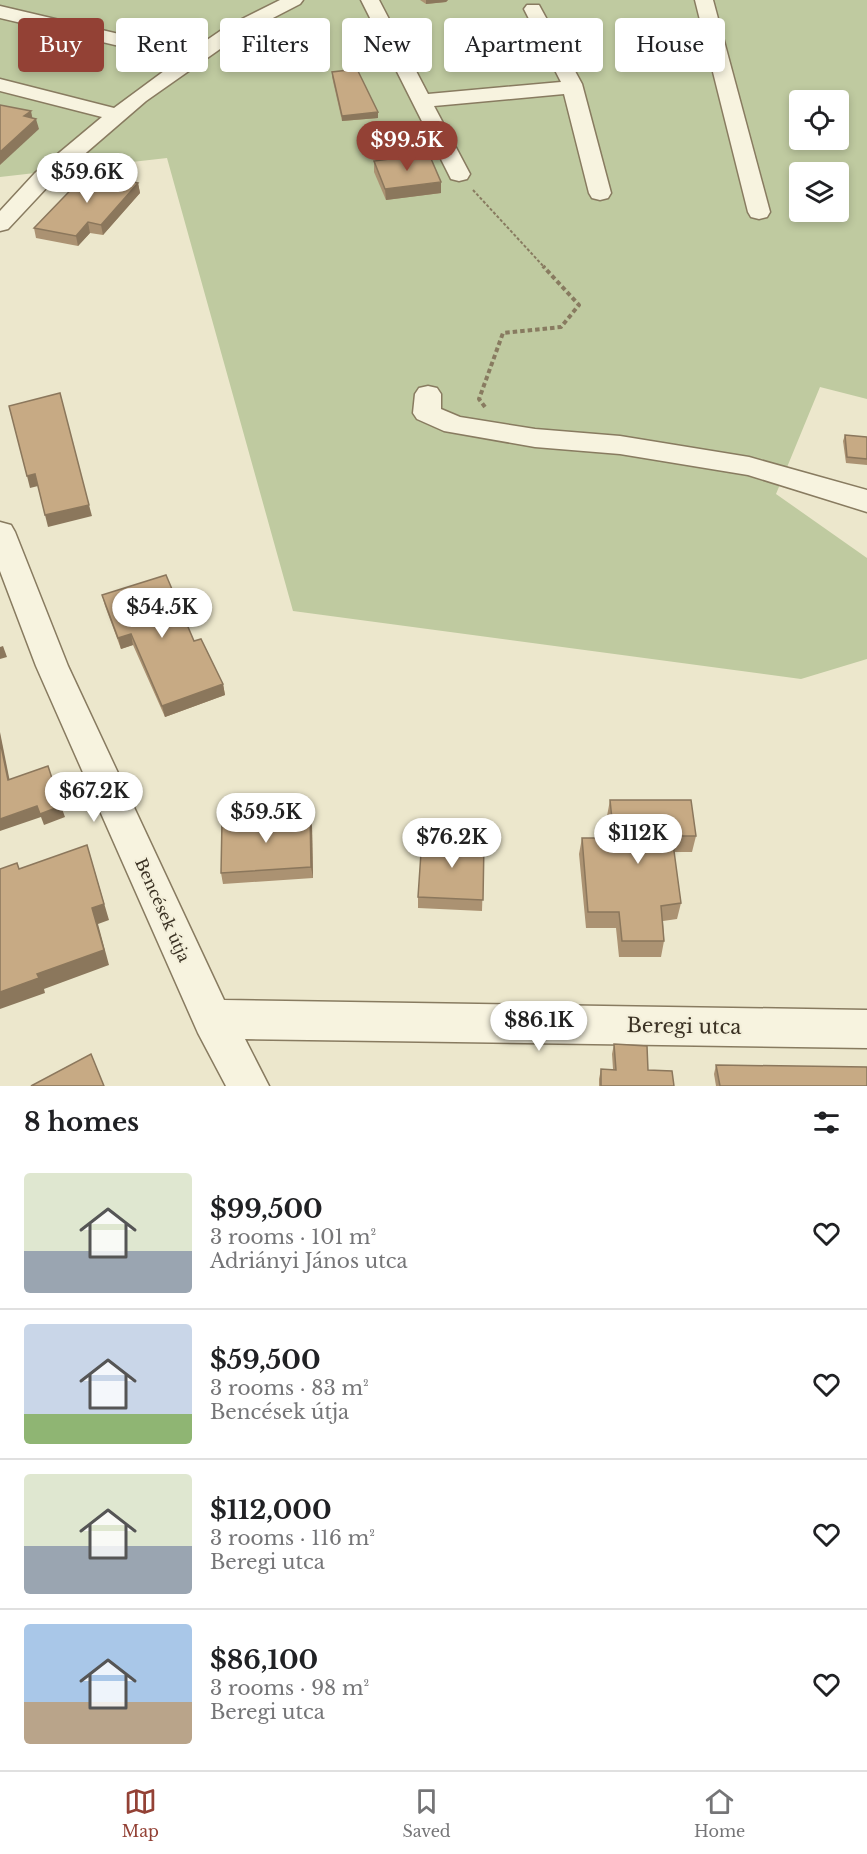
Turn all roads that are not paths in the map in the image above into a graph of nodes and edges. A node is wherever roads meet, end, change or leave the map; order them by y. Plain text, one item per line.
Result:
1 (294, 0) edge
2 (370, 0) edge
3 (704, 0) edge
4 (533, 9) dead end
5 (0, 12) edge
6 (116, 40) edge
7 (208, 48) edge
8 (174, 72) edge
9 (0, 86) edge
10 (572, 87) junction
11 (422, 101) junction
12 (117, 115) junction
13 (459, 174) road end
14 (600, 193) dead end
15 (759, 212) dead end
16 (0, 224) edge
17 (428, 394) dead end
18 (867, 502) edge
19 (0, 532) edge
20 (212, 1018) junction
21 (867, 1029) edge
22 (248, 1086) edge

1 - 7 street
2 - 11 street
3 - 15 street
4 - 10 street
5 - 6 street
8 - 12 street
9 - 12 street
10 - 11 street
10 - 14 street
11 - 13 street
12 - 16 street
17 - 18 street
19 - 20 street, Bencések útja
20 - 21 street, Beregi utca
20 - 22 street, Bencések útja

